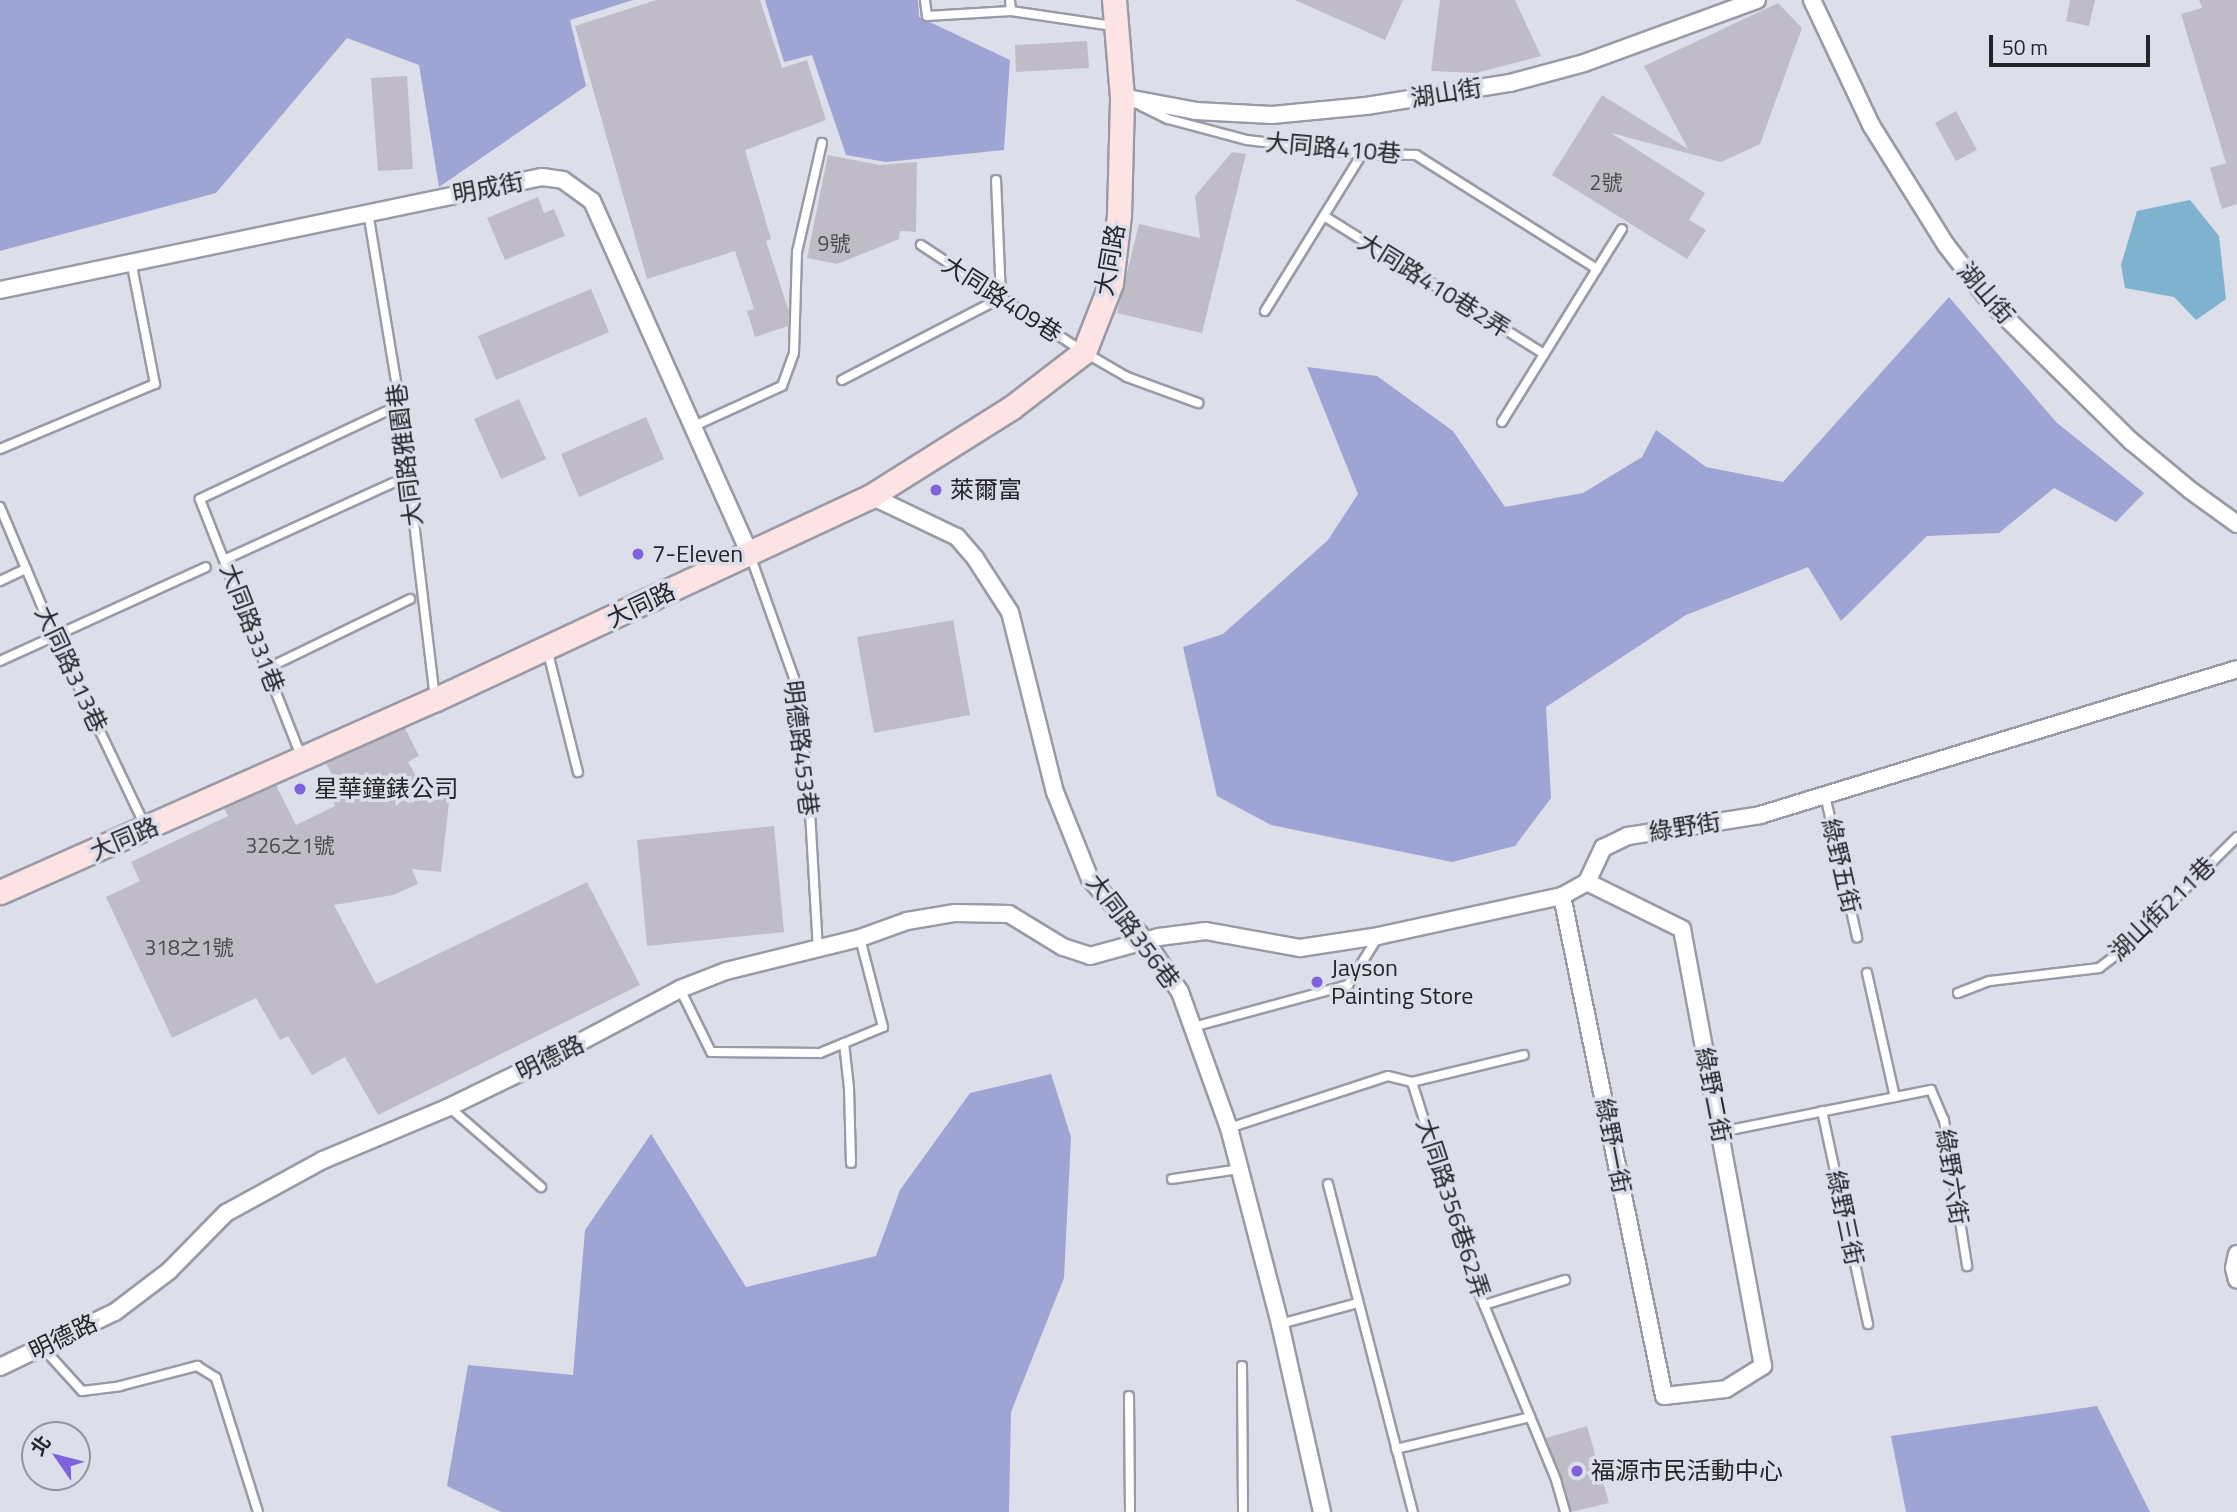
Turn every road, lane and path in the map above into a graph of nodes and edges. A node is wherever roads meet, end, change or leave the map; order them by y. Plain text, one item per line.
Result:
1 (926, 0) edge
2 (1010, 0) edge
3 (1114, 0) edge
4 (1757, 0) edge
5 (1812, 0) edge
6 (1011, 11) junction
7 (1116, 26) junction
8 (1122, 97) junction
9 (822, 143) dead end
10 (1362, 153) junction
11 (996, 180) dead end
12 (369, 212) junction
13 (1324, 216) junction
14 (1622, 229) dead end
15 (920, 246) dead end
16 (131, 261) junction
17 (1597, 269) junction
18 (0, 290) edge
19 (1001, 298) junction
20 (1265, 311) dead end
21 (1084, 352) junction
22 (1544, 354) junction
23 (842, 380) dead end
24 (1198, 404) dead end
25 (400, 405) junction
26 (1502, 422) dead end
27 (692, 427) junction
28 (0, 449) edge
29 (393, 483) dead end
30 (871, 496) junction
31 (0, 507) edge
32 (2237, 523) edge
33 (750, 555) junction
34 (226, 559) junction
35 (206, 567) dead end
36 (26, 569) junction
37 (0, 581) edge
38 (410, 599) dead end
39 (55, 637) junction
40 (547, 648) junction
41 (0, 661) edge
42 (268, 668) junction
43 (2237, 669) edge
44 (436, 699) junction
45 (302, 759) junction
46 (578, 772) dead end
47 (1825, 795) junction
48 (147, 829) junction
49 (2237, 836) edge
50 (1587, 882) junction
51 (0, 892) edge
52 (1562, 896) junction
53 (1378, 936) junction
54 (860, 937) junction
55 (1857, 937) dead end
56 (1146, 941) junction
57 (818, 948) junction
58 (1867, 973) dead end
59 (680, 989) junction
60 (1958, 993) dead end
61 (1192, 1027) junction
62 (844, 1043) junction
63 (1524, 1055) dead end
64 (1412, 1082) junction
65 (1895, 1097) junction
66 (449, 1107) junction
67 (1822, 1111) junction
68 (1229, 1128) junction
69 (1720, 1132) junction
70 (850, 1163) dead end
71 (1240, 1170) junction
72 (1172, 1180) dead end
73 (1328, 1184) dead end
74 (541, 1188) dead end
75 (2237, 1254) edge
76 (1967, 1266) dead end
77 (1565, 1280) dead end
78 (2237, 1280) edge
79 (1358, 1303) junction
80 (1484, 1305) junction
81 (1280, 1324) junction
82 (1868, 1324) dead end
83 (43, 1348) junction
84 (1242, 1366) dead end
85 (1763, 1366) joint
86 (0, 1367) edge
87 (1129, 1396) dead end
88 (1530, 1417) junction
89 (1396, 1449) junction
90 (258, 1512) edge
91 (1130, 1512) edge
92 (1243, 1512) edge
93 (1322, 1512) edge
94 (1413, 1512) edge
95 (1565, 1512) edge

1 - 6 lane
2 - 6 lane
3 - 7 street, 大同路
4 - 8 street, 湖山街
5 - 32 street, 湖山街
6 - 7 lane
7 - 8 street, 大同路
8 - 10 lane, 大同路410巷
8 - 21 street, 大同路
9 - 27 lane
10 - 13 lane
10 - 17 lane, 大同路410巷
11 - 19 lane
12 - 16 street, 明成街
12 - 25 lane, 大同路雅園巷
12 - 27 street, 明成街
13 - 20 lane
13 - 22 lane, 大同路410巷2弄
14 - 17 lane
15 - 19 lane, 大同路409巷
16 - 18 street, 明成街
16 - 28 lane
17 - 22 lane
19 - 21 lane, 大同路409巷
19 - 23 lane
21 - 24 lane, 大同路409巷
21 - 30 street, 大同路
22 - 26 lane
25 - 34 lane, 大同路331巷
25 - 44 lane, 大同路雅園巷
27 - 33 street, 明成街
29 - 34 lane
30 - 33 street, 大同路
30 - 56 street, 大同路356巷
31 - 36 lane, 大同路313巷
33 - 40 street, 大同路
33 - 57 lane, 明德路453巷
34 - 42 lane, 大同路331巷
35 - 39 lane
36 - 37 lane
36 - 39 lane, 大同路313巷
38 - 42 lane
39 - 41 lane
39 - 48 lane, 大同路313巷
40 - 44 street, 大同路
40 - 46 lane
42 - 45 lane, 大同路331巷
43 - 47 street, 綠野街
44 - 45 street, 大同路
45 - 48 street, 大同路
47 - 50 street, 綠野街
47 - 55 lane, 綠野五街
48 - 51 street, 大同路
49 - 60 lane, 湖山街211巷
50 - 52 street
50 - 69 street, 綠野二街
52 - 53 street
52 - 85 street, 綠野一街
53 - 56 street
53 - 61 lane
54 - 56 street, 明德路
54 - 57 street, 明德路
54 - 62 lane
56 - 61 street, 大同路356巷
57 - 59 street, 明德路
58 - 65 lane
59 - 62 lane
59 - 66 street, 明德路
61 - 68 street, 大同路356巷
62 - 70 lane
63 - 64 lane
64 - 68 lane
64 - 80 lane, 大同路356巷62弄
65 - 67 lane
65 - 76 lane, 綠野六街
66 - 74 lane
66 - 83 street, 明德路
67 - 69 lane
67 - 82 lane, 綠野三街
68 - 71 street, 大同路356巷
69 - 85 street, 綠野二街
71 - 72 lane
71 - 81 street, 大同路356巷
73 - 79 lane
75 - 78 street
77 - 80 lane
79 - 81 lane
79 - 89 lane
80 - 88 lane, 大同路356巷62弄
81 - 93 street, 大同路356巷
83 - 86 street, 明德路
83 - 90 lane
84 - 92 lane
87 - 91 lane
88 - 89 lane
88 - 95 lane, 大同路356巷62弄
89 - 94 lane

